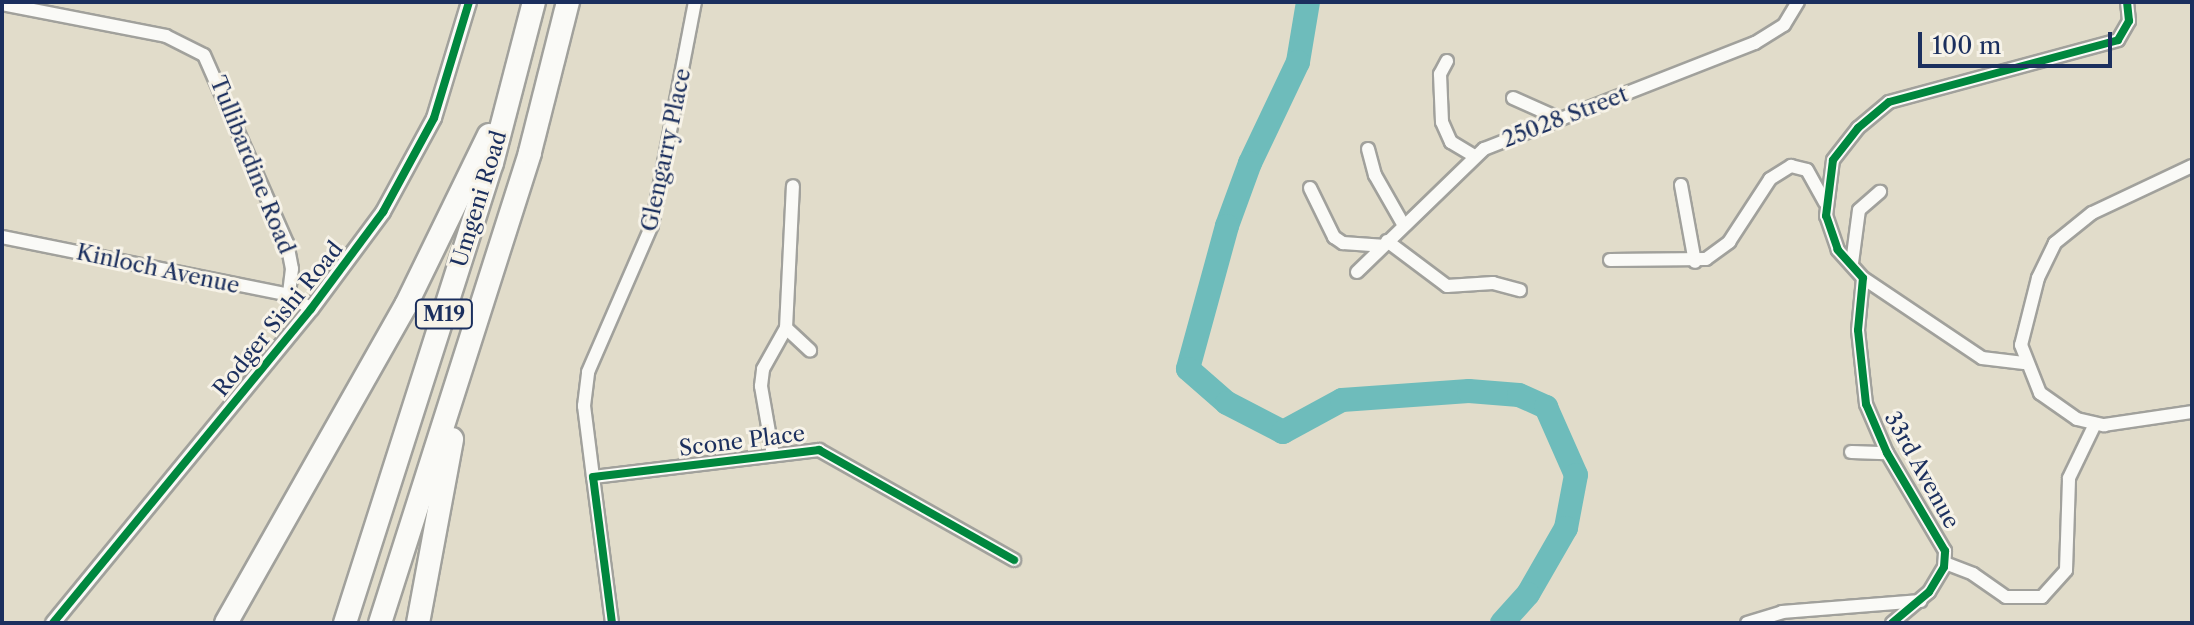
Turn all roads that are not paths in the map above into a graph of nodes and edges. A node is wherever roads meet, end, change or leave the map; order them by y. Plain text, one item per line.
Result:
1 (469, 2) edge
2 (534, 2) edge
3 (568, 2) edge
4 (695, 2) edge
5 (1798, 2) edge
6 (2127, 2) edge
7 (2, 4) edge
8 (1447, 61) dead end
9 (516, 78) junction
10 (1513, 98) dead end
11 (1560, 119) junction
12 (1368, 149) dead end
13 (1474, 156) junction
14 (2192, 166) edge
15 (1681, 185) dead end
16 (793, 186) dead end
17 (1310, 188) dead end
18 (1880, 192) dead end
19 (1825, 202) junction
20 (1403, 224) junction
21 (2, 237) edge
22 (502, 240) junction
23 (1385, 244) junction
24 (1610, 260) dead end
25 (1695, 262) junction
26 (1852, 263) junction
27 (1357, 272) dead end
28 (1863, 278) junction
29 (1520, 290) dead end
30 (289, 295) junction
31 (311, 309) junction
32 (786, 328) junction
33 (810, 350) dead end
34 (2024, 363) junction
35 (2192, 412) edge
36 (2095, 424) junction
37 (1851, 452) dead end
38 (1887, 453) junction
39 (773, 455) junction
40 (593, 477) junction
41 (1014, 560) dead end
42 (1945, 563) junction
43 (1921, 601) junction
44 (53, 623) edge
45 (226, 623) edge
46 (345, 623) edge
47 (380, 623) edge
48 (418, 623) edge
49 (612, 623) edge
50 (1747, 623) edge
51 (1892, 623) edge

1 - 31 street, Rodger Sishi Road
2 - 9 highway, Umgeni Road / M19
3 - 22 highway, Umgeni Road / M19
4 - 40 street, Glengarry Place
5 - 11 street, 25028 Street
6 - 19 street
7 - 30 street, Tullibardine Road
8 - 13 street
9 - 45 highway
9 - 46 highway, Umgeni Road / M19
10 - 11 street
11 - 13 street, 25028 Street
12 - 20 street
13 - 20 street, 25028 Street
14 - 34 street
15 - 25 street
16 - 32 street
17 - 23 street
18 - 26 street
19 - 25 street
19 - 26 street
20 - 23 street, 25028 Street
21 - 30 street, Kinloch Avenue
22 - 47 highway, Umgeni Road / M19
22 - 48 highway
23 - 27 street, 25028 Street
23 - 29 street
24 - 25 street
26 - 28 street
28 - 34 street
28 - 38 street, 33rd Avenue
30 - 31 street, Kinloch Avenue
31 - 44 street, Rodger Sishi Road
32 - 33 street
32 - 39 street
34 - 36 street
35 - 36 street
36 - 42 street
37 - 38 street
38 - 42 street, 33rd Avenue
39 - 40 street, Scone Place
39 - 41 street, Scone Place
40 - 49 street
42 - 43 street, 33rd Avenue
43 - 50 street
43 - 51 street, 33rd Avenue

